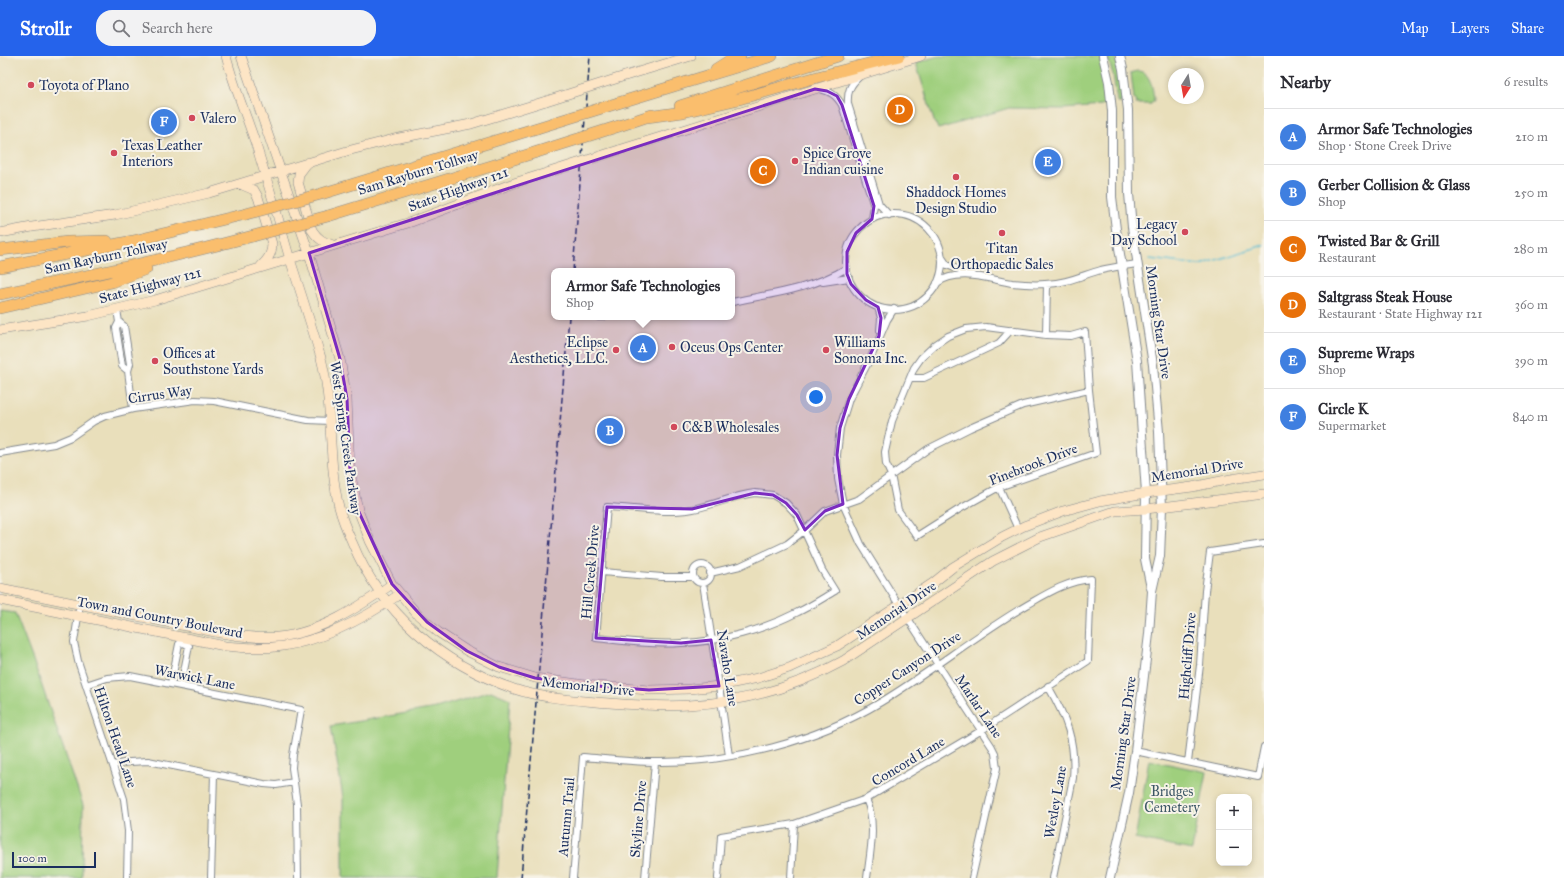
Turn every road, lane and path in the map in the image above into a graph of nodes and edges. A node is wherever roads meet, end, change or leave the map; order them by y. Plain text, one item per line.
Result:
1 (226, 56) edge
2 (241, 56) edge
3 (691, 56) edge
4 (740, 56) edge
5 (772, 56) edge
6 (838, 56) edge
7 (899, 56) edge
8 (921, 56) edge
9 (1103, 56) edge
10 (1120, 56) edge
11 (863, 74) junction
12 (704, 77) junction
13 (815, 89) junction
14 (647, 117) junction
15 (308, 162) junction
16 (281, 170) junction
17 (266, 175) junction
18 (240, 184) junction
19 (889, 214) junction
20 (872, 219) junction
21 (0, 233) edge
22 (133, 241) junction
23 (333, 245) junction
24 (0, 250) edge
25 (309, 253) junction
26 (178, 256) junction
27 (942, 256) junction
28 (290, 258) junction
29 (1138, 264) junction
30 (260, 266) junction
31 (1122, 266) junction
32 (0, 267) edge
33 (847, 268) junction
34 (976, 276) junction
35 (849, 278) junction
36 (937, 282) junction
37 (811, 284) junction
38 (1047, 284) junction
39 (0, 294) edge
40 (735, 301) edge
41 (878, 307) junction
42 (0, 308) edge
43 (894, 309) junction
44 (117, 310) junction
45 (0, 330) edge
46 (1011, 330) junction
47 (1046, 335) junction
48 (879, 336) junction
49 (910, 378) junction
50 (1089, 390) junction
51 (133, 409) junction
52 (348, 419) junction
53 (330, 421) junction
54 (0, 453) edge
55 (1264, 474) edge
56 (891, 475) junction
57 (999, 488) junction
58 (1161, 491) junction
59 (1146, 493) junction
60 (1264, 494) edge
61 (843, 504) junction
62 (1162, 508) junction
63 (1146, 509) junction
64 (1018, 529) junction
65 (804, 530) junction
66 (1264, 544) edge
67 (602, 572) junction
68 (710, 573) junction
69 (693, 577) junction
70 (703, 583) junction
71 (392, 584) junction
72 (0, 588) edge
73 (1152, 591) junction
74 (379, 593) junction
75 (400, 594) junction
76 (0, 600) edge
77 (387, 602) junction
78 (80, 604) junction
79 (899, 605) junction
80 (78, 616) junction
81 (908, 619) junction
82 (201, 629) junction
83 (284, 636) junction
84 (185, 640) junction
85 (712, 640) junction
86 (199, 641) junction
87 (285, 646) junction
88 (1088, 661) joint
89 (937, 664) junction
90 (535, 678) joint
91 (171, 684) junction
92 (86, 685) junction
93 (180, 686) junction
94 (719, 686) junction
95 (1048, 686) junction
96 (533, 694) joint
97 (721, 701) junction
98 (982, 730) junction
99 (1264, 747) edge
100 (1135, 751) junction
101 (729, 756) junction
102 (583, 757) joint
103 (656, 762) junction
104 (1188, 762) junction
105 (113, 765) junction
106 (214, 774) junction
107 (294, 782) junction
108 (866, 799) junction
109 (794, 824) junction
110 (127, 878) edge
111 (211, 878) edge
112 (298, 878) edge
113 (573, 878) edge
114 (645, 878) edge
115 (718, 878) edge
116 (791, 878) edge
117 (867, 878) edge
118 (972, 878) edge
119 (1053, 878) edge
120 (1110, 878) edge

1 - 17 main road, West Spring Creek Parkway
2 - 16 main road, West Spring Creek Parkway
3 - 15 main road, bridge
4 - 12 highway
5 - 12 highway, Sam Rayburn Tollway
6 - 14 highway, Sam Rayburn Tollway
7 - 14 highway
8 - 11 main road, State Highway 121
9 - 31 street, Morning Star Drive
10 - 29 street, Morning Star Drive
11 - 13 main road, State Highway 121
11 - 19 street
12 - 22 highway, Sam Rayburn Tollway, bridge
13 - 20 street
13 - 23 main road, State Highway 121, bridge
14 - 26 highway, Sam Rayburn Tollway, bridge
15 - 16 main road
15 - 23 main road
16 - 17 main road
16 - 25 main road, West Spring Creek Parkway
17 - 18 main road
17 - 28 main road, West Spring Creek Parkway
18 - 21 main road
18 - 30 main road
19 - 20 street
19 - 27 street
20 - 33 street
22 - 24 highway
22 - 32 highway, Sam Rayburn Tollway
23 - 25 main road, State Highway 121
25 - 28 main road, State Highway 121
25 - 52 main road, West Spring Creek Parkway
26 - 39 highway, Sam Rayburn Tollway
26 - 42 highway
27 - 34 street
27 - 36 street
28 - 30 main road, State Highway 121
28 - 53 main road, West Spring Creek Parkway
29 - 31 street
29 - 58 street, Morning Star Drive
30 - 44 main road, State Highway 121
31 - 38 street
31 - 59 street, Morning Star Drive
33 - 35 street
33 - 37 street
34 - 36 street
34 - 38 street
35 - 37 street
35 - 41 street
36 - 43 street
37 - 40 street
38 - 47 street
41 - 43 street
41 - 48 street
43 - 48 street
44 - 45 main road, State Highway 121
44 - 51 street
46 - 47 street
46 - 49 street
46 - 49 street
47 - 50 street
48 - 61 street, Marlar Lane
49 - 56 street
50 - 56 street
50 - 57 street, Pinebrook Drive
51 - 53 street, Cirrus Way
51 - 54 street, Cirrus Way
52 - 53 main road
52 - 71 main road, West Spring Creek Parkway
53 - 74 main road, West Spring Creek Parkway
55 - 58 main road, Memorial Drive
56 - 57 street, Pinebrook Drive
56 - 61 street
57 - 64 street
58 - 59 main road, Memorial Drive
58 - 62 street, Morning Star Drive
59 - 63 street, Morning Star Drive
59 - 64 main road, Memorial Drive
60 - 62 main road, Memorial Drive
61 - 65 street
61 - 79 street, Marlar Lane
62 - 63 main road, Memorial Drive
62 - 73 street, Morning Star Drive
63 - 73 street, Morning Star Drive
63 - 81 main road, Memorial Drive
64 - 79 main road, Memorial Drive
65 - 67 street, Hill Creek Drive
65 - 68 street
65 - 85 street
66 - 104 street, Highcliff Drive
67 - 69 street
67 - 85 street, Hill Creek Drive
68 - 69 street
68 - 70 street
69 - 70 street
70 - 85 street, Navaho Lane
71 - 74 main road, Town and Country Boulevard
71 - 75 main road, West Spring Creek Parkway
72 - 78 main road, Town and Country Boulevard
73 - 100 street, Morning Star Drive
74 - 77 main road, West Spring Creek Parkway
74 - 83 main road, Town and Country Boulevard
75 - 77 main road, Town and Country Boulevard
75 - 90 main road, West Spring Creek Parkway
76 - 80 main road, Town and Country Boulevard
77 - 87 main road, Town and Country Boulevard
77 - 96 main road, West Spring Creek Parkway
78 - 80 street, Hilton Head Lane
78 - 82 main road, Town and Country Boulevard
79 - 81 street, Marlar Lane
79 - 94 main road, Memorial Drive
80 - 84 main road, Town and Country Boulevard
80 - 92 street, Hilton Head Lane
81 - 89 street, Marlar Lane
81 - 97 main road, Memorial Drive
82 - 83 main road, Town and Country Boulevard
82 - 86 main road
83 - 87 main road
84 - 86 main road, Town and Country Boulevard
84 - 91 street
84 - 93 street
85 - 94 street, Navaho Lane
86 - 87 main road, Town and Country Boulevard
88 - 89 street, Copper Canyon Drive
88 - 95 street, Concord Lane
89 - 98 street, Marlar Lane
89 - 101 street, Copper Canyon Drive
90 - 94 main road, Memorial Drive
91 - 92 street, Warwick Lane
91 - 93 street, Warwick Lane
92 - 105 street, Hilton Head Lane
93 - 107 street, Warwick Lane
94 - 97 street, Navaho Lane
95 - 98 street, Concord Lane
95 - 119 street, Wexley Lane
96 - 97 main road, Memorial Drive
97 - 101 street, Navaho Lane
98 - 108 street, Concord Lane
98 - 118 street, Marlar Lane
99 - 104 street
100 - 104 street
100 - 120 street, Morning Star Drive
101 - 103 street, Copper Canyon Drive
102 - 103 street, Copper Canyon Drive
102 - 113 street, Autumn Trail
103 - 114 street, Skyline Drive
105 - 106 street
105 - 110 street, Hilton Head Lane
106 - 107 street
106 - 111 street
107 - 112 street
108 - 109 street, Concord Lane
108 - 117 street
109 - 115 street, Concord Lane
109 - 116 street

